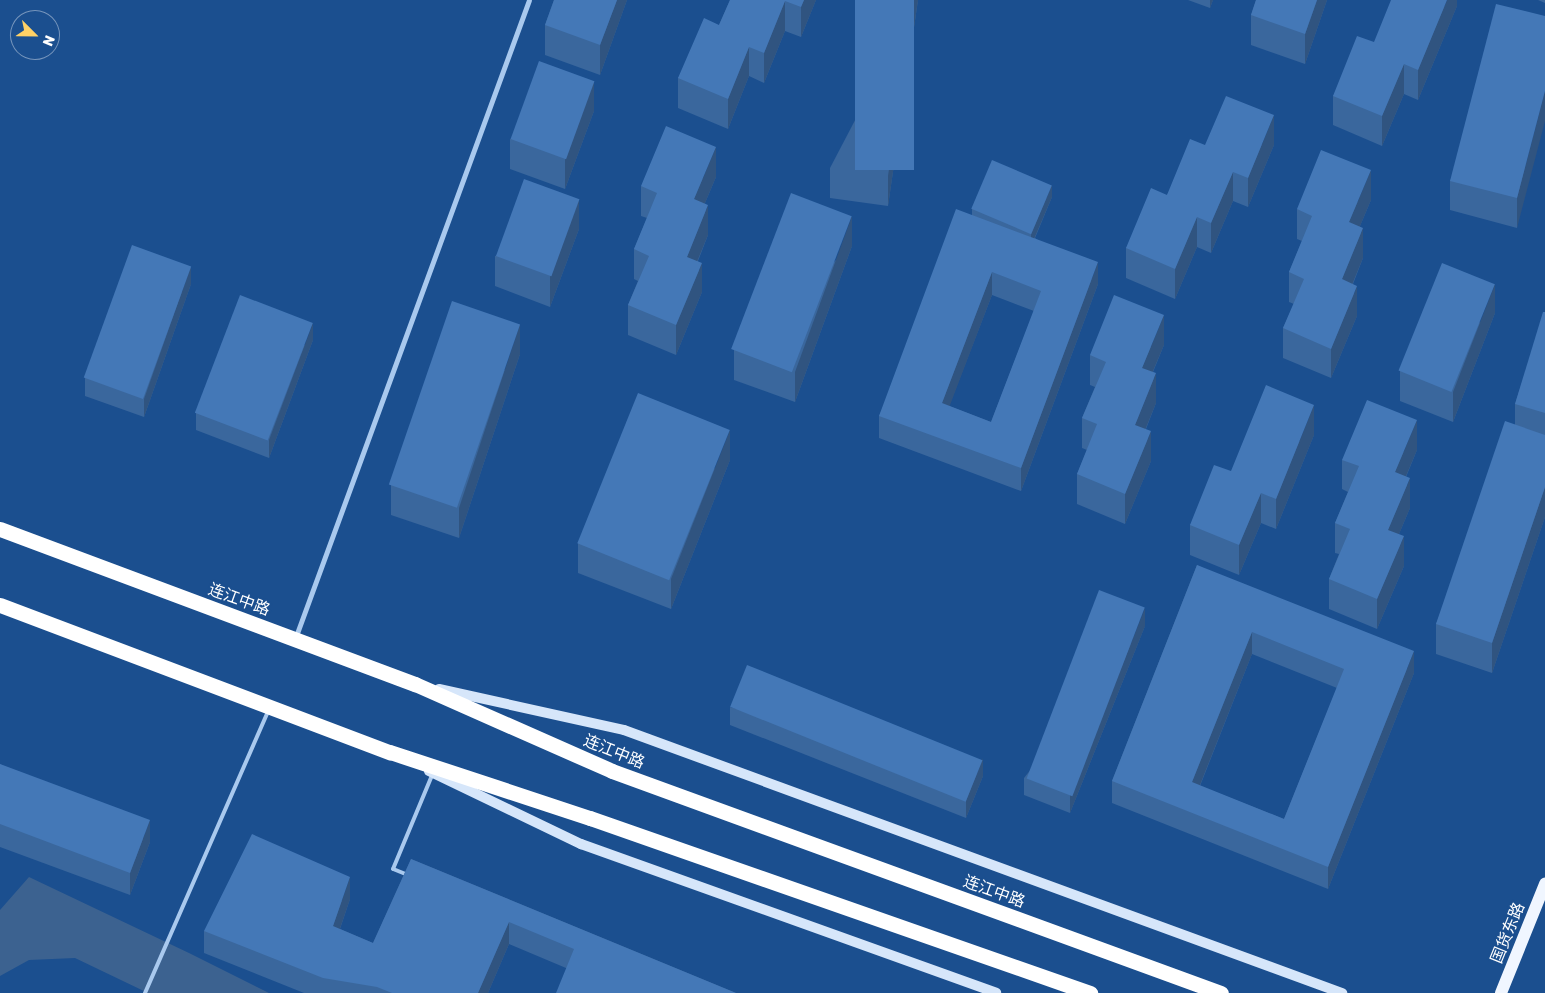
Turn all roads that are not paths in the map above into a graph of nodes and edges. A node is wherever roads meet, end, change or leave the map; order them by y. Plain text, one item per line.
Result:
1 (529, 0) edge
2 (0, 529) edge
3 (0, 605) edge
4 (295, 639) junction
5 (416, 684) junction
6 (270, 707) junction
7 (390, 752) junction
8 (433, 773) junction
9 (411, 876) edge
10 (1545, 884) edge
11 (145, 993) edge
12 (996, 993) edge
13 (1090, 993) edge
14 (1221, 993) edge
15 (1342, 993) edge
16 (1501, 993) edge

1 - 4 street
2 - 4 highway, 连江中路
3 - 6 highway
4 - 5 highway, 连江中路
5 - 14 highway, 连江中路
5 - 15 main road
6 - 7 highway
6 - 11 lane
7 - 8 main road
7 - 13 highway
8 - 9 lane
8 - 12 main road
10 - 16 main road, 国货东路

